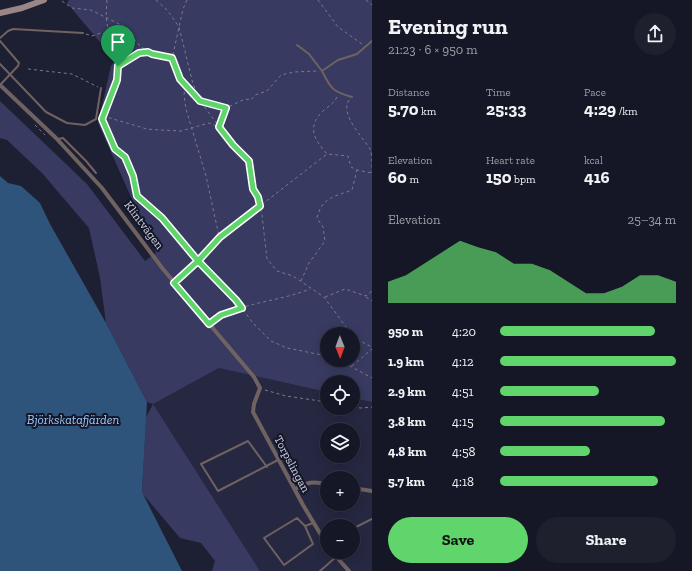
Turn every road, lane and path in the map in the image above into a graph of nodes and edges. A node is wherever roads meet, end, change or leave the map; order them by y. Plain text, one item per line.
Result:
1 (44, 0) edge
2 (107, 0) edge
3 (156, 0) edge
4 (187, 0) edge
5 (318, 0) edge
6 (366, 0) edge
7 (62, 1) dead end
8 (372, 5) edge
9 (0, 13) edge
10 (106, 16) junction
11 (178, 27) junction
12 (130, 32) junction
13 (83, 33) joint
14 (110, 34) junction
15 (0, 39) edge
16 (372, 41) edge
17 (297, 45) dead end
18 (366, 47) junction
19 (148, 52) junction
20 (172, 58) junction
21 (0, 64) edge
22 (118, 66) junction
23 (28, 69) dead end
24 (322, 71) junction
25 (10, 74) junction
26 (0, 85) edge
27 (185, 85) junction
28 (100, 88) joint
29 (340, 93) junction
30 (352, 97) joint
31 (200, 101) junction
32 (226, 108) junction
33 (104, 116) junction
34 (33, 123) dead end
35 (219, 127) junction
36 (192, 128) junction
37 (49, 138) dead end
38 (57, 139) junction
39 (327, 154) junction
40 (357, 170) junction
41 (96, 173) dead end
42 (372, 173) edge
43 (260, 206) junction
44 (220, 237) junction
45 (198, 261) junction
46 (301, 282) junction
47 (174, 283) junction
48 (310, 288) junction
49 (372, 291) edge
50 (366, 296) junction
51 (324, 297) junction
52 (372, 301) edge
53 (242, 308) junction
54 (209, 324) junction
55 (372, 348) edge
56 (320, 355) edge
57 (360, 358) edge
58 (353, 367) edge
59 (372, 378) edge
60 (260, 388) junction
61 (320, 401) edge
62 (372, 407) edge
63 (360, 408) edge
64 (279, 460) junction
65 (267, 467) junction
66 (320, 483) edge
67 (294, 489) junction
68 (360, 489) edge
69 (372, 491) edge
70 (372, 519) edge
71 (313, 523) junction
72 (360, 525) edge
73 (305, 526) junction
74 (320, 534) edge
75 (334, 559) edge
76 (338, 559) edge
77 (320, 571) edge
78 (349, 571) edge

1 - 9 street
2 - 10 path
3 - 11 path
4 - 11 path
5 - 18 path
6 - 8 path
7 - 10 path
10 - 12 path
10 - 14 path
11 - 20 path
11 - 31 path
12 - 14 path
12 - 19 path
13 - 14 path
13 - 15 lane
14 - 22 path
15 - 25 lane
16 - 18 lane
17 - 24 lane
18 - 24 lane
19 - 20 path
19 - 22 path
20 - 27 path
21 - 25 lane
22 - 33 path
23 - 28 path
24 - 29 lane
24 - 32 path
25 - 26 lane
25 - 28 lane
26 - 38 street, Klintvägen
27 - 31 path
27 - 36 path
29 - 30 lane
29 - 39 path
30 - 42 path
31 - 32 path
31 - 35 path
32 - 35 path
33 - 36 path
33 - 45 path
34 - 37 path
35 - 36 path
35 - 43 path
36 - 44 path
38 - 41 lane
38 - 47 street, Klintvägen
39 - 40 path
39 - 43 path
40 - 42 path
40 - 46 path
43 - 44 path
43 - 46 path
44 - 45 path
45 - 47 path
45 - 53 path
46 - 48 path
47 - 54 street, Klintvägen
48 - 51 path
48 - 53 path
49 - 50 path
50 - 51 path
50 - 52 path
51 - 55 path
53 - 54 path
53 - 56 path
54 - 60 street, Klintvägen
55 - 57 path
58 - 59 path
60 - 61 path
60 - 64 street, Torpslingan
62 - 63 path
64 - 65 lane
64 - 67 street, Torpslingan
65 - 65 lane
66 - 67 street
67 - 71 street, Torpslingan
68 - 69 street
70 - 72 lane
71 - 73 lane
71 - 74 street, Torpslingan
73 - 73 lane
75 - 77 lane
76 - 78 street

